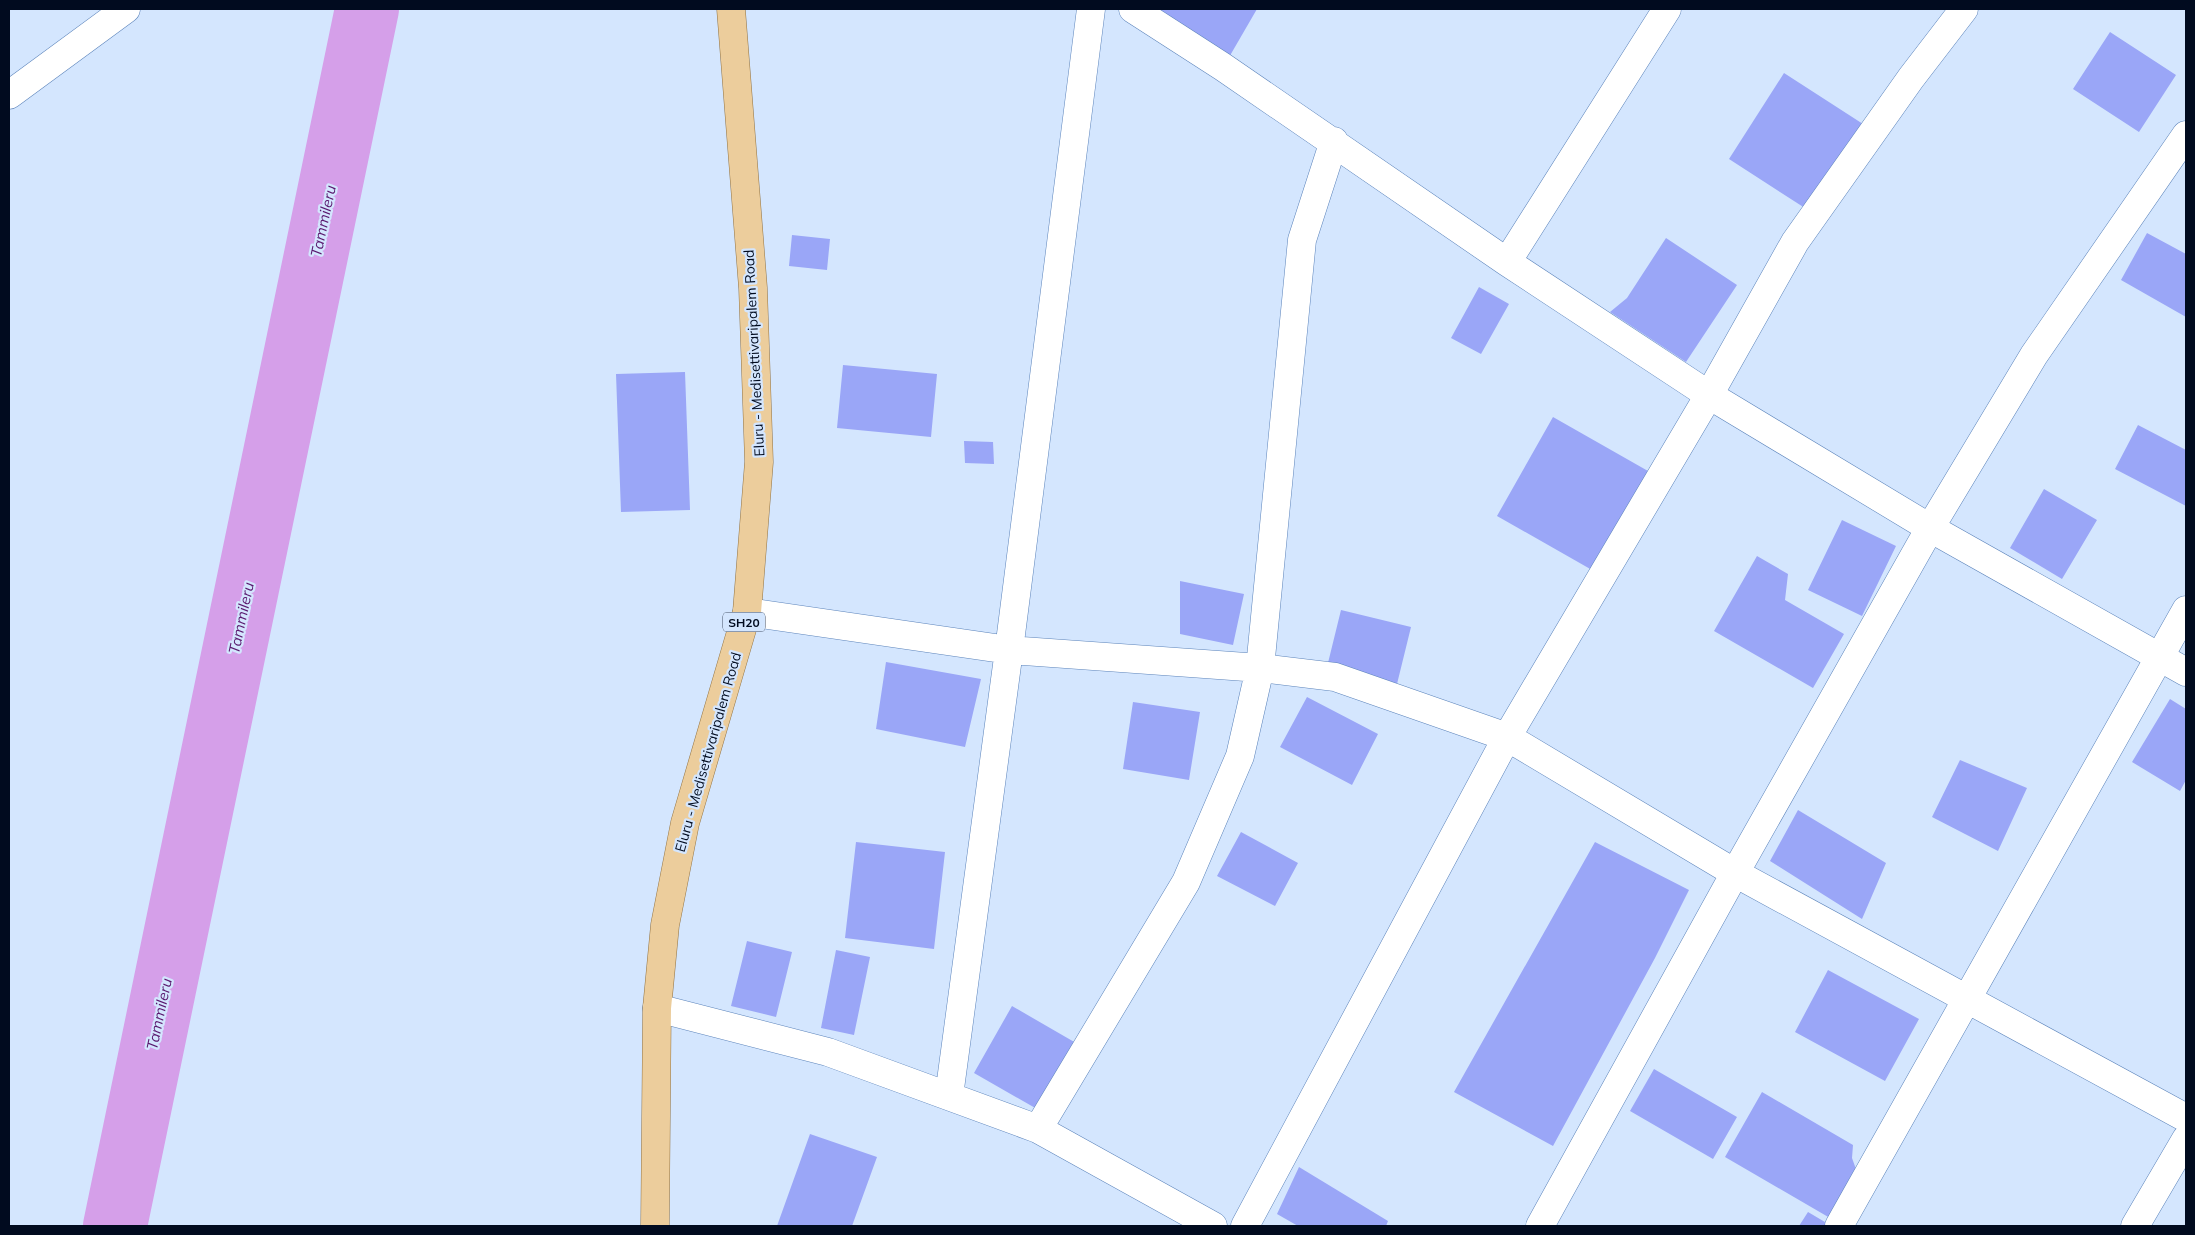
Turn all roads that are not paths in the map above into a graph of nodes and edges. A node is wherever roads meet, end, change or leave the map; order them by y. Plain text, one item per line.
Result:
1 (126, 9) edge
2 (731, 9) edge
3 (1091, 9) edge
4 (1133, 9) edge
5 (1667, 9) edge
6 (1964, 9) edge
7 (9, 95) edge
8 (2186, 135) edge
9 (1334, 141) junction
10 (1507, 262) junction
11 (1709, 395) junction
12 (1930, 528) junction
13 (2186, 610) edge
14 (747, 612) junction
15 (1010, 650) junction
16 (2160, 658) junction
17 (1260, 668) junction
18 (2186, 672) edge
19 (1507, 736) junction
20 (1735, 873) junction
21 (1967, 999) junction
22 (657, 1008) junction
23 (948, 1096) junction
24 (2186, 1118) edge
25 (1038, 1129) junction
26 (2186, 1139) edge
27 (655, 1226) edge
28 (1213, 1226) edge
29 (1245, 1226) edge
30 (1540, 1226) edge
31 (1838, 1226) edge
32 (2134, 1226) edge

1 - 7 street
2 - 14 main road, Eluru - Medisettivaripalem Road / SH20
3 - 15 street
4 - 9 street
5 - 10 street
6 - 11 street
8 - 12 street
9 - 10 street
9 - 17 street
10 - 11 street
11 - 12 street
11 - 19 street
12 - 16 street
12 - 20 street
13 - 16 street
14 - 15 street
14 - 22 main road, Eluru - Medisettivaripalem Road / SH20
15 - 17 street
15 - 23 street
16 - 18 street
16 - 21 street
17 - 19 street
17 - 25 street
19 - 20 street
19 - 29 street
20 - 21 street
20 - 30 street
21 - 24 street
21 - 31 street
22 - 23 street
22 - 27 main road, Eluru - Medisettivaripalem Road / SH20
23 - 25 street
25 - 28 street
26 - 32 street

